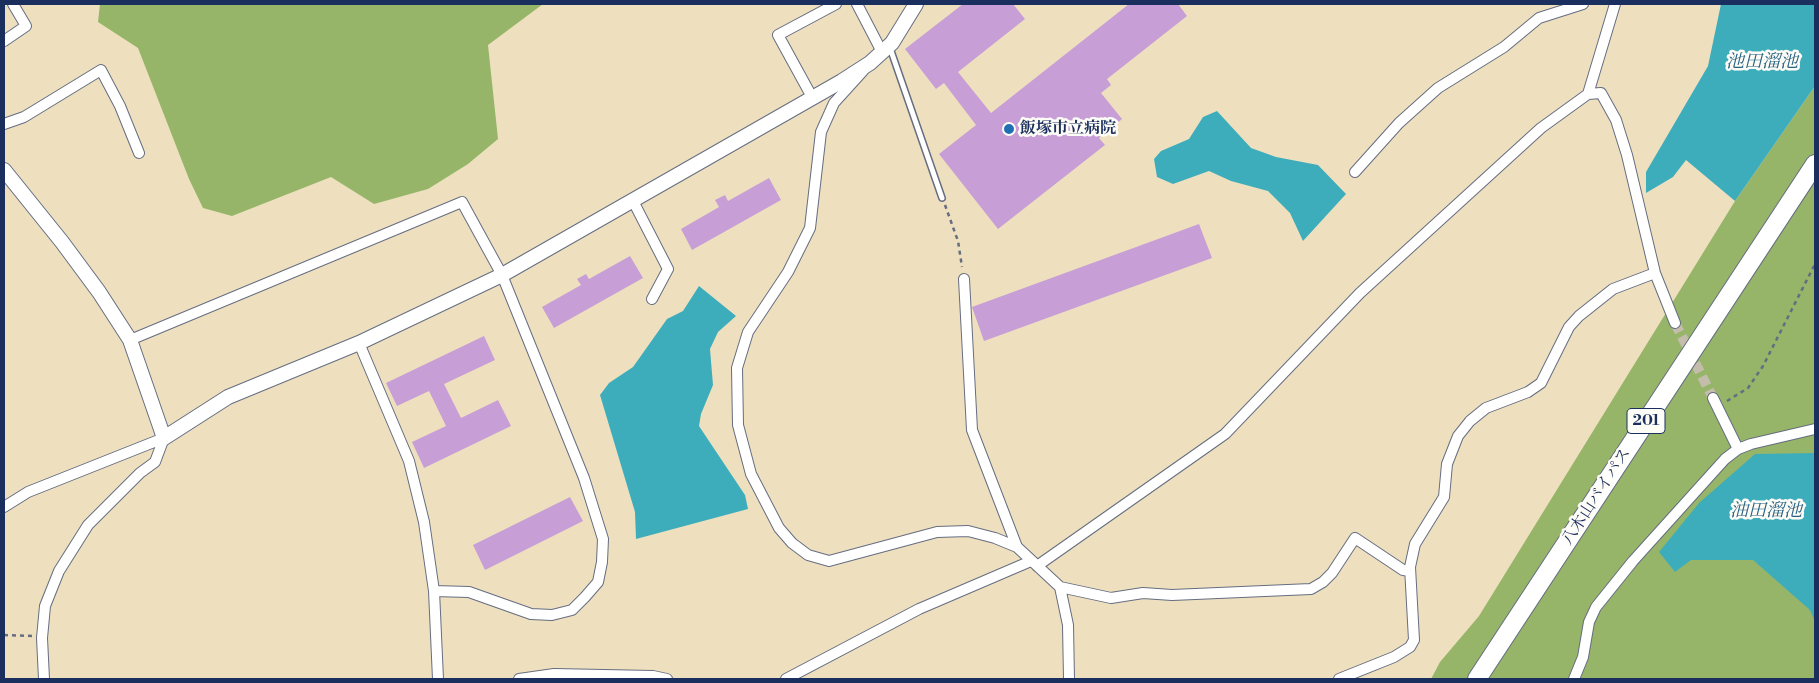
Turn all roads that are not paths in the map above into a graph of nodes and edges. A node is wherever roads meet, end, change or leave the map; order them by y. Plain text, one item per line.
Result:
1 (13, 4) edge
2 (836, 4) edge
3 (857, 4) edge
4 (916, 4) edge
5 (1583, 4) edge
6 (1616, 4) edge
7 (4, 42) edge
8 (886, 48) junction
9 (870, 63) junction
10 (1588, 94) junction
11 (812, 97) junction
12 (4, 124) edge
13 (139, 153) dead end
14 (1815, 164) edge
15 (4, 170) edge
16 (1355, 172) dead end
17 (942, 198) road end
18 (632, 199) junction
19 (1655, 273) junction
20 (502, 275) junction
21 (964, 279) road end
22 (652, 299) dead end
23 (1675, 323) tunnel mouth
24 (130, 340) junction
25 (359, 343) junction
26 (1715, 403) tunnel mouth
27 (1815, 429) edge
28 (164, 438) junction
29 (1738, 449) junction
30 (4, 507) edge
31 (1017, 546) junction
32 (1034, 564) junction
33 (1410, 571) junction
34 (1060, 587) junction
35 (434, 591) junction
36 (44, 679) edge
37 (438, 679) edge
38 (519, 679) edge
39 (667, 679) edge
40 (786, 679) edge
41 (1069, 679) edge
42 (1340, 679) edge
43 (1477, 679) edge
44 (1574, 679) edge

1 - 7 street
2 - 11 street
3 - 8 street
4 - 8 street
5 - 16 street
6 - 10 street
8 - 9 street
8 - 17 lane
9 - 11 street
9 - 31 street
10 - 19 street
10 - 32 street
11 - 18 street
12 - 13 street
14 - 43 highway, 八木山バイパス / 201
15 - 24 street
18 - 20 street
18 - 22 street
19 - 23 street
19 - 33 street
20 - 24 street
20 - 25 street
20 - 35 street
21 - 31 street
24 - 28 street
25 - 28 street
25 - 35 street
26 - 29 street
27 - 29 street
28 - 30 street
28 - 36 street
29 - 44 street
31 - 32 street
32 - 34 street
32 - 40 street
33 - 34 street
33 - 42 street
34 - 41 street
35 - 37 street
38 - 39 street

